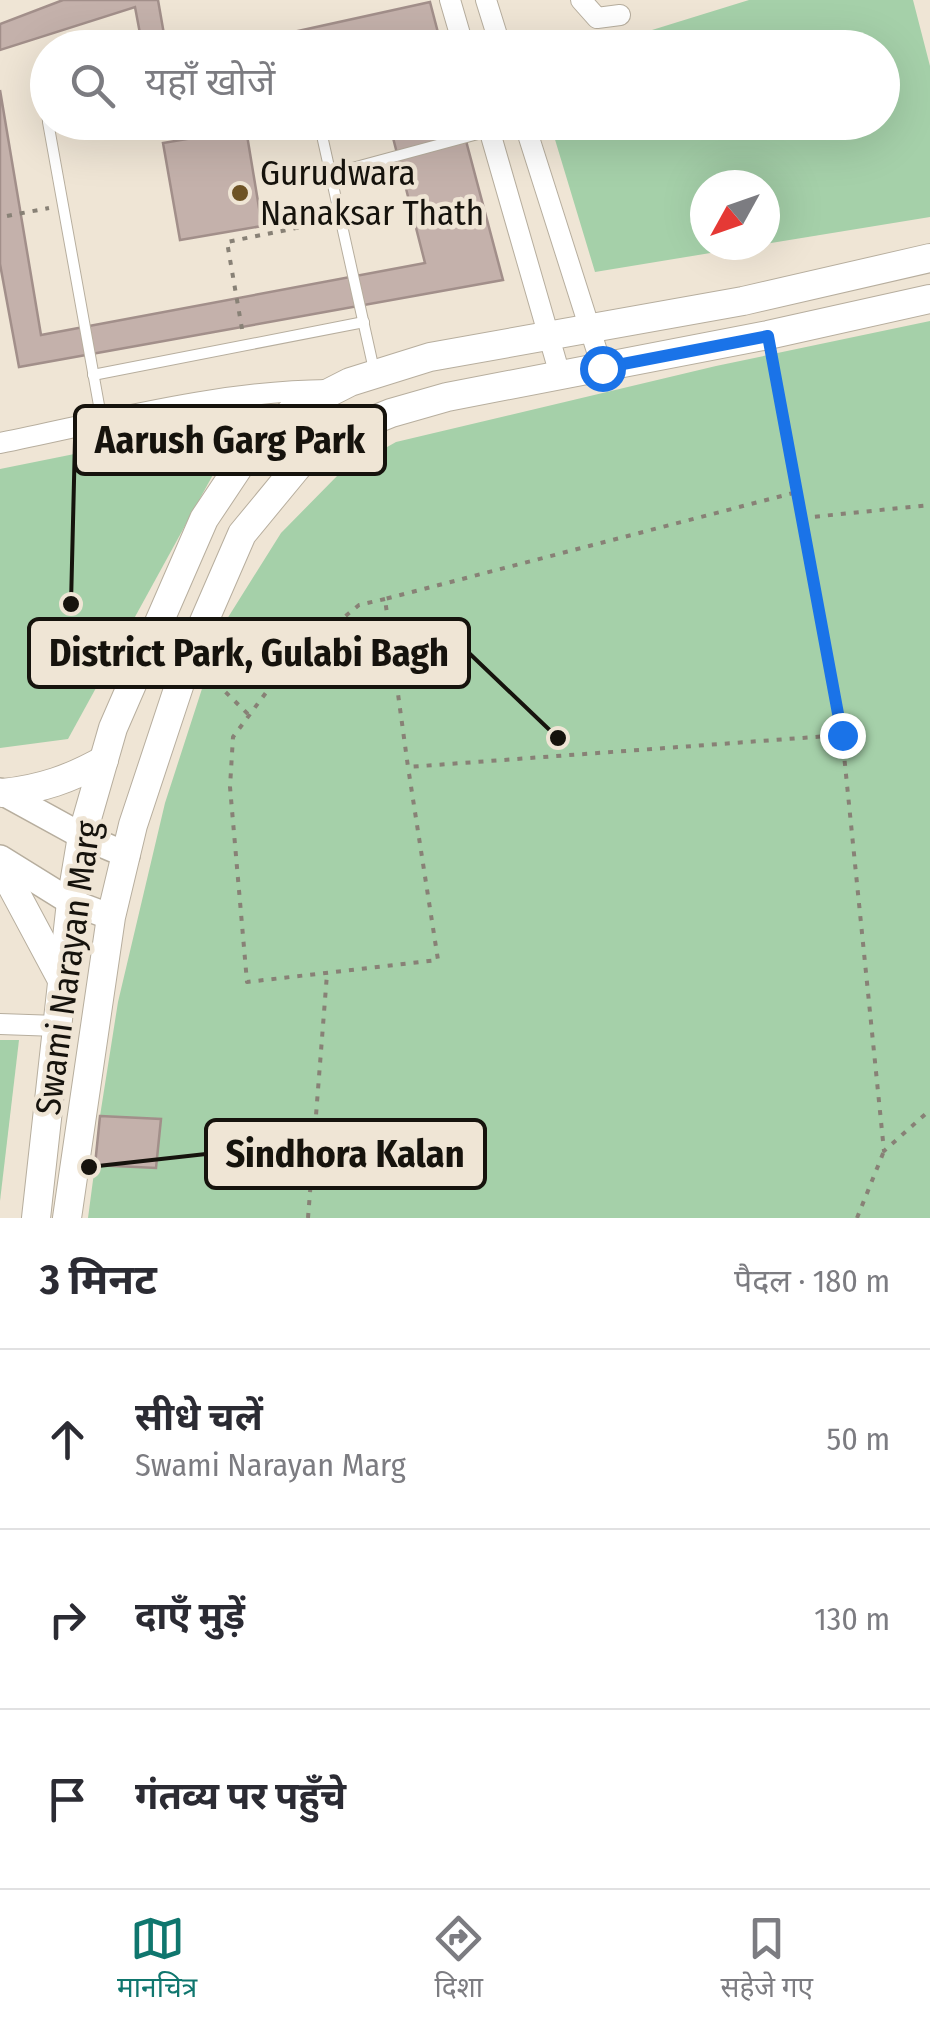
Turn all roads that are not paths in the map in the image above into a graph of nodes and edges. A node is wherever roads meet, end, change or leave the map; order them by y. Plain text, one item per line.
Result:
1 (450, 0) edge
2 (486, 0) edge
3 (581, 0) edge
4 (620, 15) dead end
5 (459, 30) edge
6 (495, 30) edge
7 (51, 140) edge
8 (322, 140) edge
9 (444, 140) edge
10 (492, 140) edge
11 (530, 140) edge
12 (330, 174) junction
13 (930, 258) edge
14 (930, 299) edge
15 (364, 322) junction
16 (592, 328) junction
17 (547, 336) junction
18 (602, 368) junction
19 (375, 374) junction
20 (94, 375) junction
21 (560, 375) junction
22 (335, 390) junction
23 (102, 422) junction
24 (0, 443) edge
25 (104, 760) junction
26 (1, 792) edge
27 (82, 836) junction
28 (127, 855) junction
29 (0, 861) edge
30 (71, 902) junction
31 (111, 918) junction
32 (62, 980) junction
33 (0, 1024) edge
34 (56, 1026) junction
35 (36, 1218) edge
36 (68, 1218) edge

1 - 5 street
2 - 6 street
3 - 4 street
7 - 20 lane
8 - 12 lane
9 - 12 lane
10 - 17 street
11 - 16 street
12 - 15 lane
13 - 16 main road, Swami Narayan Marg
14 - 18 main road, Swami Narayan Marg
15 - 19 lane
15 - 20 lane
16 - 17 main road, Swami Narayan Marg
16 - 18 street
17 - 19 main road, Swami Narayan Marg
17 - 21 street
18 - 21 main road, Swami Narayan Marg
19 - 22 main road, Swami Narayan Marg
20 - 23 lane
21 - 28 main road, Swami Narayan Marg
22 - 23 street
22 - 25 main road, Swami Narayan Marg
23 - 24 street
25 - 26 main road
25 - 27 main road, Swami Narayan Marg
26 - 27 street
27 - 28 street
27 - 30 main road, Swami Narayan Marg
28 - 31 main road, Swami Narayan Marg
29 - 30 street
29 - 32 main road
30 - 31 street
30 - 32 main road, Swami Narayan Marg
31 - 36 main road, Swami Narayan Marg
32 - 34 main road, Swami Narayan Marg
33 - 34 street
34 - 35 main road, Swami Narayan Marg

